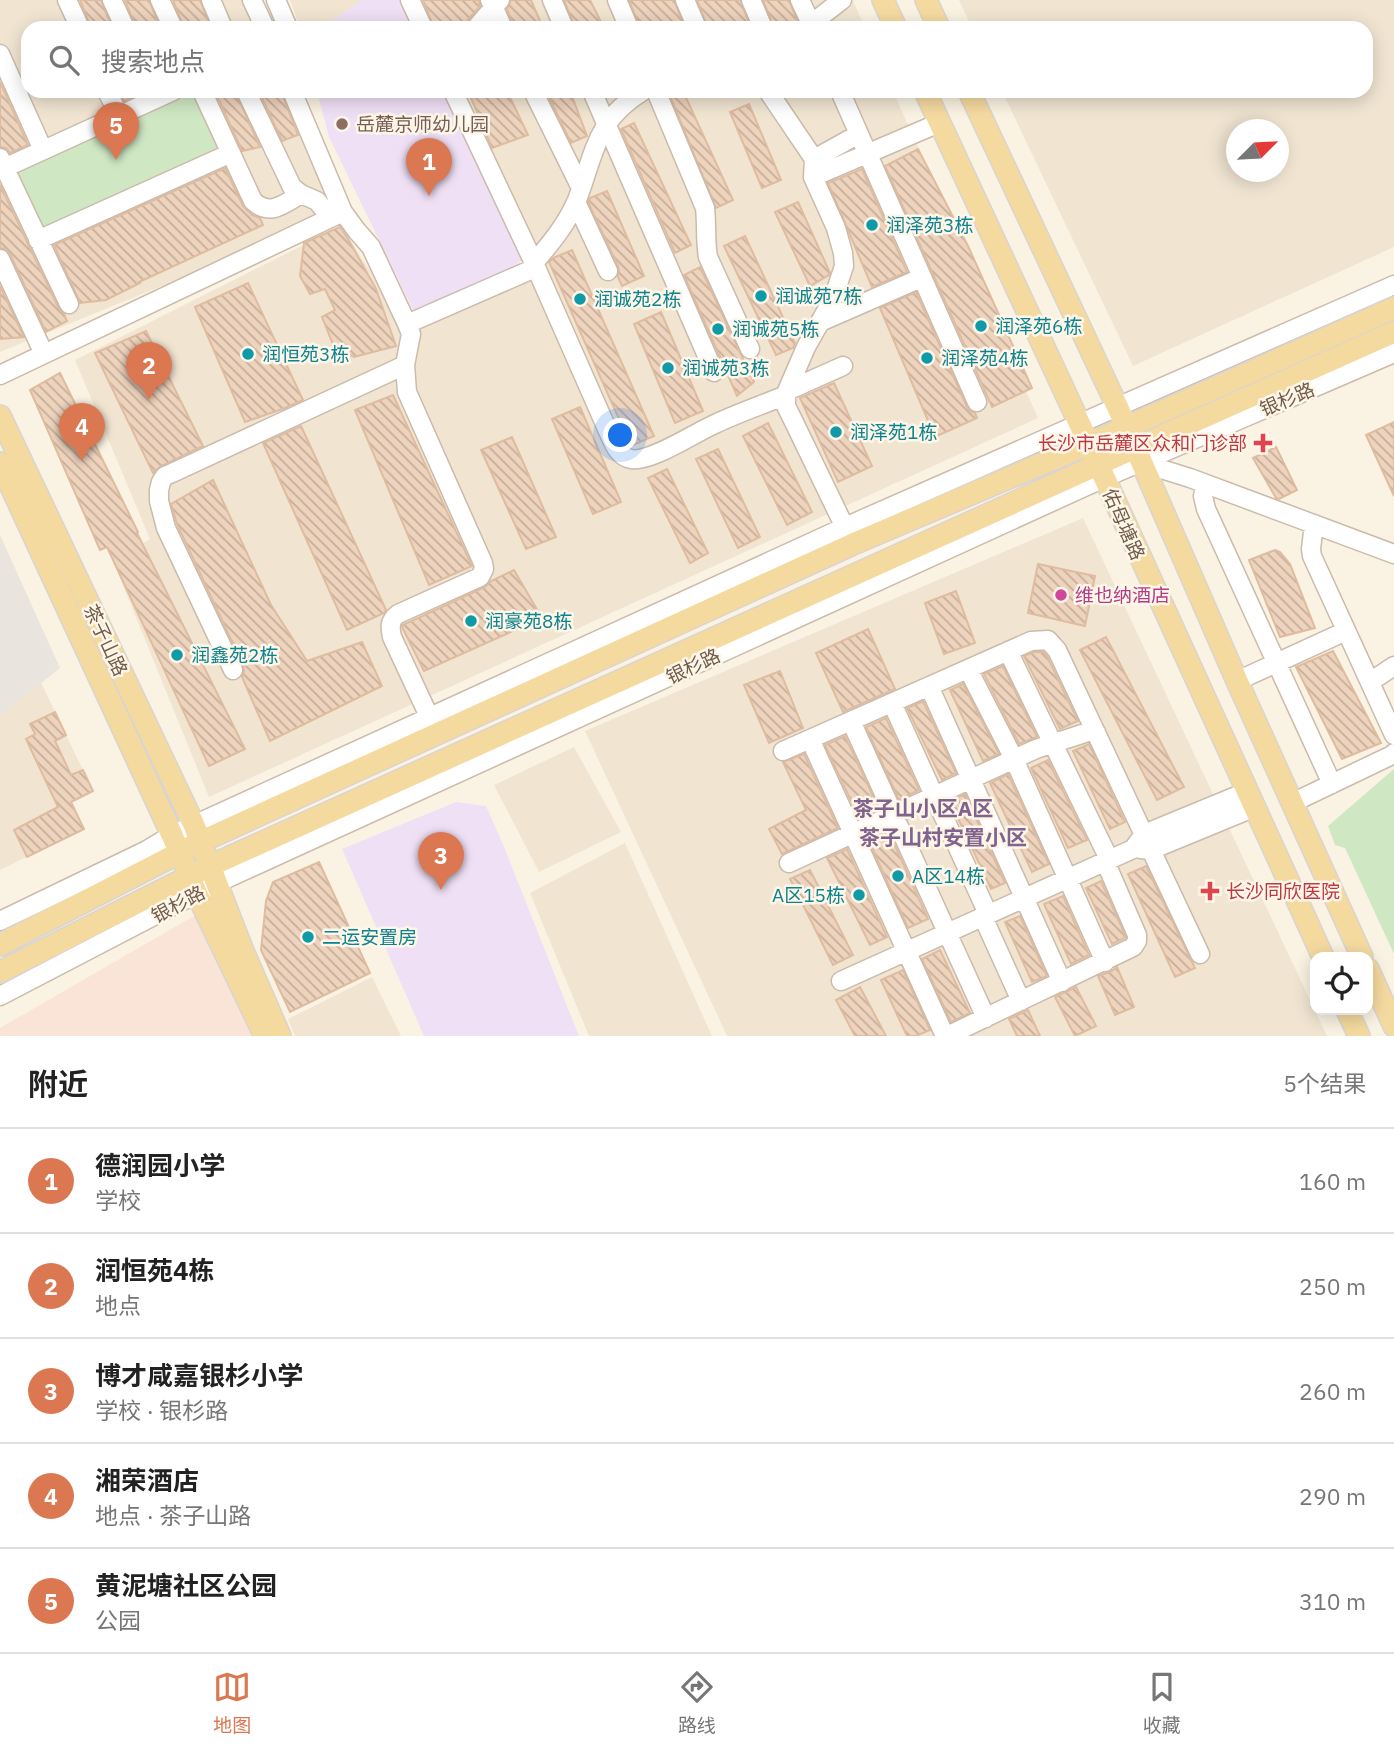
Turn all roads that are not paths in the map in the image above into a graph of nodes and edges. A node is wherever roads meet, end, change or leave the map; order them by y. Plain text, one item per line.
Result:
1 (67, 0) edge
2 (112, 0) edge
3 (160, 0) edge
4 (211, 0) edge
5 (252, 0) edge
6 (276, 0) edge
7 (410, 0) edge
8 (552, 0) edge
9 (617, 0) edge
10 (685, 0) edge
11 (751, 0) edge
12 (800, 0) edge
13 (842, 0) edge
14 (883, 0) edge
15 (926, 0) edge
16 (494, 2) edge
17 (77, 21) edge
18 (122, 21) edge
19 (170, 21) edge
20 (220, 21) edge
21 (262, 21) edge
22 (285, 21) edge
23 (420, 21) edge
24 (481, 21) edge
25 (501, 21) edge
26 (561, 21) edge
27 (626, 21) edge
28 (694, 21) edge
29 (761, 21) edge
30 (810, 21) edge
31 (818, 21) edge
32 (893, 21) edge
33 (936, 21) edge
34 (0, 54) edge
35 (110, 98) edge
36 (153, 98) edge
37 (205, 98) edge
38 (249, 98) edge
39 (295, 98) edge
40 (456, 98) edge
41 (536, 98) edge
42 (595, 98) edge
43 (632, 98) edge
44 (659, 98) edge
45 (772, 98) edge
46 (843, 98) edge
47 (928, 98) edge
48 (972, 98) edge
49 (119, 116) junction
50 (940, 123) junction
51 (606, 124) junction
52 (859, 134) junction
53 (43, 150) junction
54 (231, 153) junction
55 (868, 153) junction
56 (1, 165) edge
57 (814, 168) junction
58 (301, 194) junction
59 (578, 195) junction
60 (337, 215) junction
61 (38, 240) junction
62 (0, 259) edge
63 (535, 266) junction
64 (608, 271) dead end
65 (921, 278) junction
66 (1394, 285) edge
67 (69, 304) dead end
68 (1394, 307) edge
69 (820, 322) junction
70 (407, 324) junction
71 (1394, 332) edge
72 (750, 349) dead end
73 (1394, 353) edge
74 (44, 354) junction
75 (405, 365) junction
76 (843, 366) dead end
77 (714, 372) dead end
78 (0, 375) edge
79 (787, 393) junction
80 (977, 402) dead end
81 (0, 416) edge
82 (1122, 418) junction
83 (1080, 425) junction
84 (1089, 444) junction
85 (1139, 457) junction
86 (0, 463) edge
87 (1101, 471) junction
88 (1206, 484) junction
89 (1314, 524) junction
90 (849, 536) junction
91 (1394, 554) edge
92 (1346, 631) junction
93 (1008, 651) junction
94 (1277, 664) junction
95 (1394, 666) edge
96 (968, 669) junction
97 (233, 670) dead end
98 (1237, 681) junction
99 (1370, 682) junction
100 (929, 686) junction
101 (892, 703) junction
102 (851, 721) junction
103 (433, 725) junction
104 (1096, 732) junction
105 (1394, 735) edge
106 (810, 739) junction
107 (1052, 743) junction
108 (783, 751) dead end
109 (1394, 753) edge
110 (1014, 759) junction
111 (971, 779) junction
112 (1332, 784) junction
113 (934, 796) junction
114 (1250, 800) junction
115 (1292, 803) junction
116 (894, 814) junction
117 (197, 833) junction
118 (853, 833) junction
119 (176, 843) junction
120 (1143, 844) junction
121 (1107, 860) junction
122 (789, 863) dead end
123 (214, 874) junction
124 (1067, 878) junction
125 (193, 884) junction
126 (1025, 898) junction
127 (986, 915) junction
128 (0, 922) edge
129 (947, 933) junction
130 (0, 945) edge
131 (905, 952) junction
132 (1321, 952) edge
133 (1360, 952) edge
134 (1200, 954) dead end
135 (1105, 962) junction
136 (0, 972) edge
137 (1373, 980) edge
138 (841, 981) dead end
139 (1062, 982) junction
140 (0, 996) edge
141 (1021, 1001) junction
142 (1349, 1015) edge
143 (986, 1018) junction
144 (1394, 1026) edge
145 (265, 1036) edge
146 (280, 1036) edge
147 (946, 1036) edge
148 (1359, 1036) edge

1 - 17 street
2 - 18 street
3 - 19 street
4 - 20 street
5 - 21 street
6 - 22 street
7 - 23 street
8 - 26 street
9 - 27 street
10 - 28 street
11 - 29 street
12 - 30 street
13 - 31 street
14 - 32 main road
15 - 33 main road
16 - 24 street
16 - 25 street
34 - 53 street
35 - 49 street
36 - 49 street
37 - 54 street
38 - 58 street
39 - 60 street
40 - 63 street
41 - 59 street
42 - 51 street
43 - 51 street
44 - 72 street
45 - 57 street
46 - 52 street
47 - 50 main road, 佑母塘路
48 - 82 main road
49 - 53 street
50 - 55 street
50 - 83 main road, 佑母塘路
51 - 59 street
51 - 77 street
52 - 55 street
52 - 57 street
53 - 56 street
54 - 58 street
54 - 61 street
55 - 57 street
55 - 65 street
56 - 61 street
57 - 69 street
58 - 60 street
59 - 63 street
59 - 64 street
60 - 70 street
60 - 74 street
61 - 67 street
62 - 74 street
63 - 70 street
63 - 79 street
65 - 69 street
65 - 80 street
66 - 82 street, 银杉路
68 - 82 main road, 银杉路
69 - 79 street
70 - 75 street
71 - 85 main road, 银杉路
73 - 85 street, 银杉路
74 - 78 street
75 - 97 street
75 - 103 street
76 - 79 street
79 - 90 street
81 - 117 main road, 茶子山路
82 - 83 street, 银杉路
82 - 84 main road, 银杉路
82 - 85 main road
83 - 84 main road, 佑母塘路
83 - 90 street, 银杉路
84 - 87 main road, 佑母塘路
84 - 90 main road, 银杉路
85 - 87 main road, 银杉路
85 - 88 street
85 - 98 main road
86 - 119 main road, 茶子山路
87 - 114 main road, 佑母塘路
87 - 123 main road, 银杉路
88 - 89 street
88 - 94 street
89 - 91 street
89 - 92 street
90 - 103 main road, 银杉路
92 - 94 street
92 - 99 street
93 - 96 street
93 - 104 street
93 - 107 street
94 - 98 street
94 - 112 street
95 - 99 street
96 - 100 street
96 - 110 street
98 - 115 main road
99 - 105 street
100 - 101 street
100 - 111 street
101 - 102 street
101 - 113 street
102 - 106 street
102 - 116 street
103 - 117 main road, 银杉路
104 - 107 street
104 - 120 street
106 - 108 street
106 - 118 street
107 - 110 street
107 - 121 street
109 - 112 street
110 - 111 street
110 - 124 street
111 - 113 street
111 - 126 street
112 - 115 street
113 - 116 street
113 - 127 street
114 - 120 street
114 - 132 main road, 佑母塘路
115 - 133 main road
116 - 118 street
116 - 129 street
117 - 119 main road, 银杉路
117 - 123 main road, 茶子山路
118 - 122 street
118 - 131 street
119 - 125 main road, 茶子山路
119 - 128 street, 银杉路
119 - 130 main road, 银杉路
120 - 121 street
120 - 134 street
121 - 124 street
121 - 135 street
123 - 125 main road, 银杉路
123 - 146 main road, 茶子山路
124 - 126 street
124 - 135 street
125 - 136 main road, 银杉路
125 - 140 street, 银杉路
125 - 145 main road, 茶子山路
126 - 127 street
126 - 139 street
127 - 129 street
127 - 141 street
129 - 131 street
129 - 143 street
131 - 138 street
131 - 147 street
135 - 139 street
137 - 144 main road
139 - 141 street
141 - 143 street
142 - 148 main road
143 - 147 street

